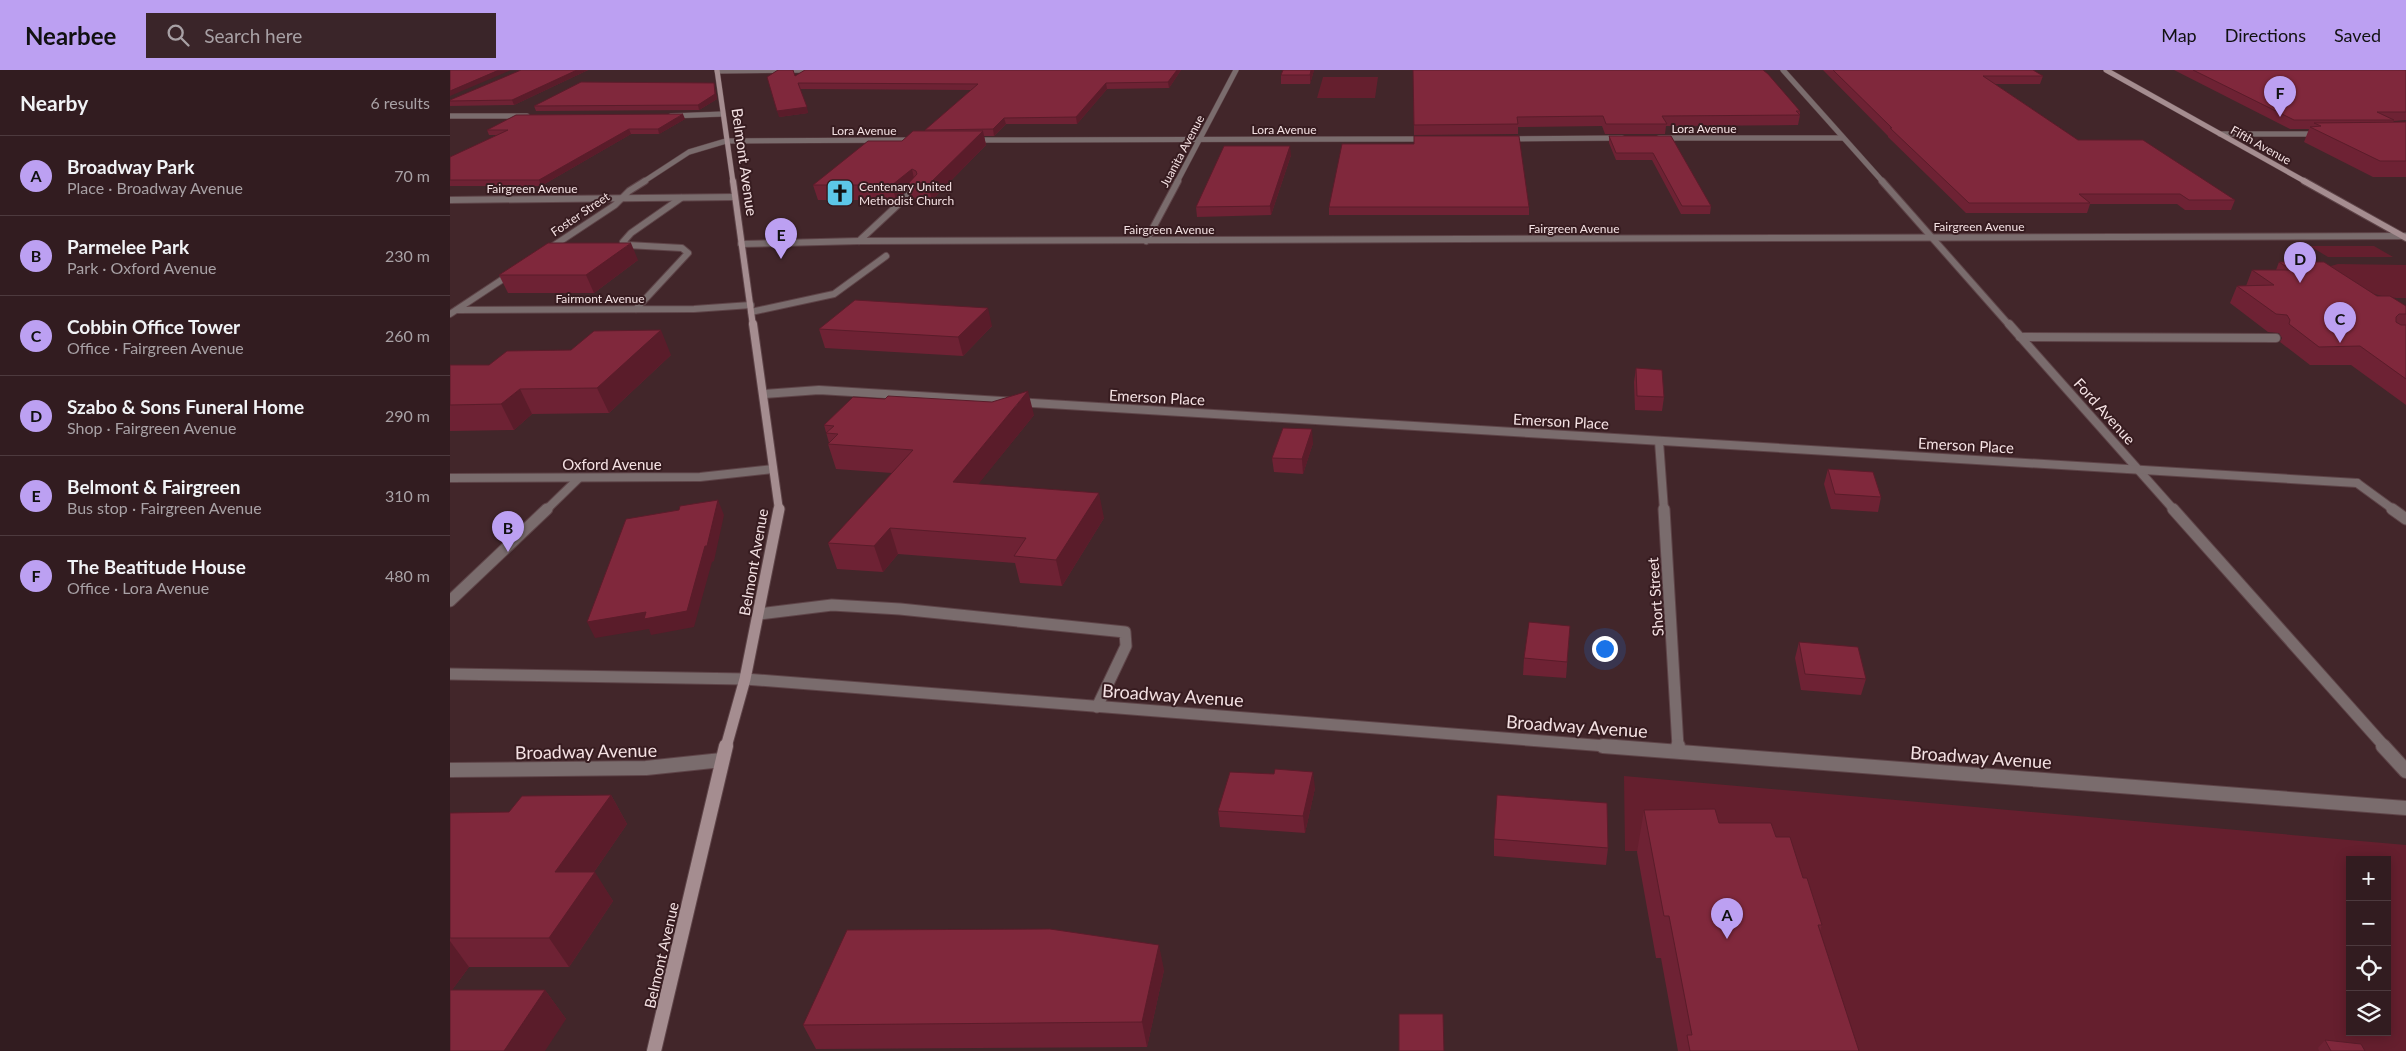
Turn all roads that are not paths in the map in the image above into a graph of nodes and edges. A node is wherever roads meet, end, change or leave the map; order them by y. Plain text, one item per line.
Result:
1 (717, 70) edge
2 (821, 70) edge
3 (1236, 70) edge
4 (1783, 70) edge
5 (2106, 70) edge
6 (723, 114) junction
7 (450, 116) edge
8 (539, 116) edge
9 (667, 116) edge
10 (2220, 134) junction
11 (2331, 134) edge
12 (1634, 138) edge
13 (1653, 138) edge
14 (1843, 138) junction
15 (1200, 139) junction
16 (1435, 139) edge
17 (1504, 139) edge
18 (726, 140) junction
19 (921, 140) edge
20 (961, 140) edge
21 (916, 188) edge
22 (735, 196) junction
23 (681, 198) junction
24 (620, 199) junction
25 (450, 200) edge
26 (2405, 236) edge
27 (1932, 238) junction
28 (859, 241) junction
29 (1146, 241) junction
30 (742, 244) junction
31 (541, 254) edge
32 (886, 256) dead end
33 (516, 270) edge
34 (751, 308) junction
35 (636, 309) junction
36 (452, 311) edge
37 (2020, 337) junction
38 (2276, 338) dead end
39 (764, 394) junction
40 (1659, 441) junction
41 (773, 469) junction
42 (2138, 469) junction
43 (450, 478) edge
44 (579, 478) junction
45 (2406, 519) edge
46 (450, 601) edge
47 (759, 614) junction
48 (450, 674) edge
49 (745, 679) junction
50 (1096, 706) junction
51 (1678, 752) junction
52 (722, 760) junction
53 (450, 770) edge
54 (2406, 771) edge
55 (2406, 808) edge
56 (654, 1051) edge

1 - 2 street
1 - 6 main road, Belmont Avenue
3 - 15 street, Juanita Avenue
4 - 14 street, Ford Avenue
5 - 10 main road, Fifth Avenue
6 - 9 street
6 - 18 main road, Belmont Avenue
7 - 8 street
10 - 11 street
10 - 26 main road, Fifth Avenue
12 - 17 street
13 - 14 street, Lora Avenue
14 - 27 street, Ford Avenue
15 - 16 street, Lora Avenue
15 - 20 street, Lora Avenue
15 - 29 street, Juanita Avenue
18 - 19 street, Lora Avenue
18 - 22 main road, Belmont Avenue
18 - 24 street, Foster Street
21 - 28 street
22 - 23 street, Fairgreen Avenue
22 - 30 main road, Belmont Avenue
23 - 24 street, Fairgreen Avenue
23 - 35 street
24 - 25 street, Fairgreen Avenue
24 - 31 street, Foster Street
26 - 27 street, Fairgreen Avenue
27 - 29 street, Fairgreen Avenue
27 - 37 street, Ford Avenue
28 - 29 street, Fairgreen Avenue
28 - 30 street, Fairgreen Avenue
30 - 34 main road, Belmont Avenue
32 - 34 street, Fairmont Avenue
33 - 36 street
34 - 35 street, Fairmont Avenue
34 - 39 main road, Belmont Avenue
35 - 36 street, Fairmont Avenue
37 - 38 street
37 - 42 street, Ford Avenue
39 - 40 street, Emerson Place
39 - 41 main road, Belmont Avenue
40 - 42 street, Emerson Place
40 - 51 street, Short Street
41 - 44 street, Oxford Avenue
41 - 47 main road, Belmont Avenue
42 - 45 street, Emerson Place
42 - 54 street, Ford Avenue
43 - 44 street, Oxford Avenue
44 - 46 street
47 - 49 main road, Belmont Avenue
47 - 50 street
48 - 49 street, Broadway Avenue
49 - 50 street, Broadway Avenue
49 - 52 main road, Belmont Avenue
50 - 51 street, Broadway Avenue
51 - 55 street, Broadway Avenue
52 - 53 street, Broadway Avenue
52 - 56 main road, Belmont Avenue

